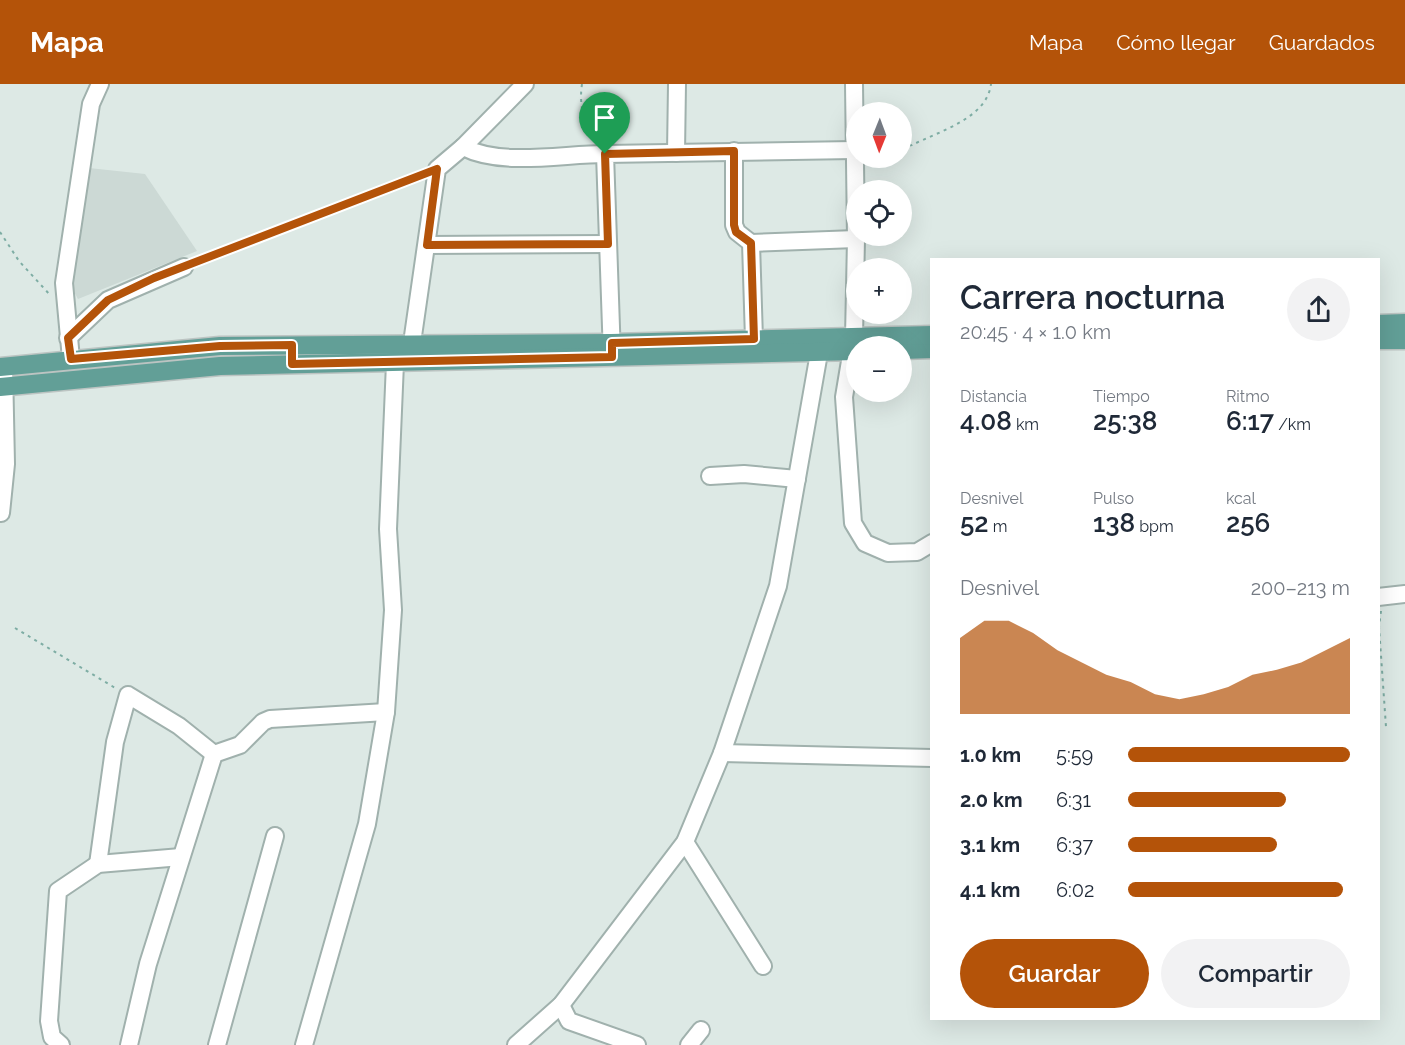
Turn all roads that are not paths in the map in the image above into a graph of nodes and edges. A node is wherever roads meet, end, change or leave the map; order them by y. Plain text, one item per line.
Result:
1 (100, 84) edge
2 (525, 84) edge
3 (677, 84) edge
4 (854, 84) edge
5 (854, 102) edge
6 (463, 147) junction
7 (846, 150) edge
8 (734, 151) junction
9 (676, 153) junction
10 (605, 154) junction
11 (846, 239) edge
12 (751, 243) junction
13 (608, 244) junction
14 (427, 245) junction
15 (856, 246) edge
16 (184, 267) road end
17 (1405, 323) edge
18 (1380, 324) edge
19 (930, 335) edge
20 (853, 336) edge
21 (68, 338) junction
22 (912, 338) edge
23 (754, 339) junction
24 (1380, 340) edge
25 (1405, 340) edge
26 (412, 343) junction
27 (292, 345) junction
28 (220, 346) junction
29 (846, 346) edge
30 (846, 347) edge
31 (930, 349) edge
32 (612, 350) junction
33 (912, 350) edge
34 (819, 353) junction
35 (71, 359) junction
36 (395, 363) junction
37 (292, 364) junction
38 (220, 366) junction
39 (2, 367) edge
40 (2, 386) edge
41 (846, 386) edge
42 (710, 476) dead end
43 (797, 479) junction
44 (1, 513) edge
45 (930, 544) edge
46 (1405, 594) edge
47 (1381, 597) edge
48 (386, 712) junction
49 (722, 753) junction
50 (214, 754) junction
51 (930, 758) edge
52 (275, 836) dead end
53 (685, 842) junction
54 (181, 857) junction
55 (98, 864) junction
56 (763, 966) dead end
57 (561, 1005) junction
58 (701, 1030) dead end
59 (61, 1045) edge
60 (129, 1045) edge
61 (217, 1045) edge
62 (304, 1045) edge
63 (516, 1045) edge
64 (637, 1045) edge
65 (689, 1045) edge

1 - 21 street
2 - 6 street
3 - 9 street
4 - 5 street
6 - 10 street
6 - 14 street
7 - 8 street
8 - 9 street
8 - 12 street
9 - 10 street
10 - 13 street
11 - 12 street
12 - 23 street
13 - 14 street
13 - 32 street
14 - 26 street
15 - 20 street
16 - 21 street
17 - 18 main road
19 - 22 main road
21 - 35 street
23 - 29 main road
23 - 32 main road
24 - 25 main road
26 - 27 main road
26 - 32 main road
27 - 28 main road
27 - 37 main road
28 - 35 main road
28 - 38 main road
30 - 34 main road
31 - 33 main road
32 - 34 main road
32 - 36 main road
34 - 43 street
35 - 39 main road
36 - 37 main road
36 - 48 street
37 - 38 main road
38 - 40 main road
39 - 40 street
40 - 44 street
41 - 45 street
42 - 43 street
43 - 49 street
46 - 47 street
48 - 50 street
48 - 62 street
49 - 51 street
49 - 53 street
50 - 54 street
50 - 55 street
52 - 61 street
53 - 56 street
53 - 57 street
54 - 55 street
54 - 60 street
55 - 59 street
57 - 63 street
57 - 64 street
58 - 65 street

